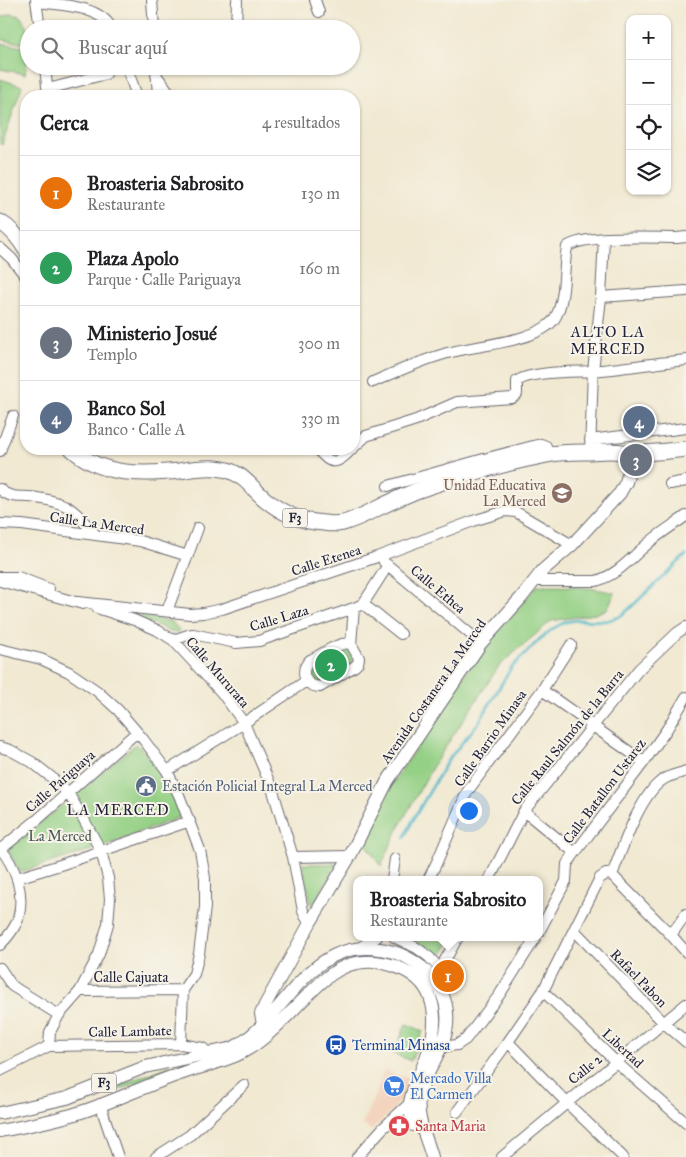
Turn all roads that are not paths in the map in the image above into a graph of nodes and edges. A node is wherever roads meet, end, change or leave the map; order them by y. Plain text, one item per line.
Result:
1 (152, 0) edge
2 (237, 0) edge
3 (315, 0) edge
4 (37, 1) edge
5 (319, 12) dead end
6 (39, 20) edge
7 (105, 20) edge
8 (153, 20) edge
9 (236, 20) edge
10 (46, 75) edge
11 (103, 75) edge
12 (129, 75) edge
13 (156, 75) edge
14 (159, 75) edge
15 (48, 90) edge
16 (57, 90) edge
17 (135, 90) edge
18 (158, 90) edge
19 (168, 90) edge
20 (0, 222) edge
21 (686, 237) edge
22 (604, 238) junction
23 (20, 240) edge
24 (0, 248) edge
25 (20, 270) edge
26 (686, 291) edge
27 (601, 297) junction
28 (686, 360) edge
29 (593, 371) junction
30 (373, 382) dead end
31 (13, 416) dead end
32 (686, 428) edge
33 (360, 442) edge
34 (590, 446) junction
35 (686, 449) edge
36 (0, 451) edge
37 (631, 453) junction
38 (548, 454) junction
39 (79, 455) edge
40 (322, 455) edge
41 (346, 455) edge
42 (686, 482) edge
43 (670, 484) dead end
44 (388, 486) dead end
45 (0, 489) edge
46 (686, 516) edge
47 (0, 524) edge
48 (198, 528) dead end
49 (96, 535) junction
50 (572, 545) junction
51 (188, 556) junction
52 (377, 557) junction
53 (388, 565) junction
54 (535, 581) junction
55 (0, 583) edge
56 (78, 602) junction
57 (89, 603) junction
58 (358, 606) junction
59 (167, 612) junction
60 (686, 627) edge
61 (401, 634) dead end
62 (173, 640) junction
63 (351, 644) junction
64 (481, 644) junction
65 (571, 645) dead end
66 (0, 649) edge
67 (306, 680) junction
68 (542, 690) junction
69 (686, 697) edge
70 (244, 723) junction
71 (593, 726) junction
72 (137, 732) junction
73 (0, 747) edge
74 (644, 762) junction
75 (167, 771) junction
76 (686, 771) edge
77 (68, 794) junction
78 (524, 811) junction
79 (190, 821) junction
80 (0, 849) edge
81 (101, 851) junction
82 (575, 853) junction
83 (350, 856) junction
84 (293, 857) junction
85 (395, 859) dead end
86 (612, 875) junction
87 (393, 876) edge
88 (430, 876) edge
89 (491, 876) edge
90 (17, 878) junction
91 (686, 914) edge
92 (310, 923) junction
93 (543, 925) edge
94 (574, 930) junction
95 (671, 935) junction
96 (370, 941) edge
97 (403, 941) edge
98 (455, 941) edge
99 (533, 941) edge
100 (0, 945) edge
101 (359, 948) junction
102 (686, 952) edge
103 (0, 968) edge
104 (436, 972) junction
105 (422, 984) junction
106 (183, 990) junction
107 (80, 991) junction
108 (543, 991) junction
109 (686, 1004) edge
110 (279, 1007) junction
111 (60, 1015) junction
112 (664, 1022) junction
113 (441, 1023) junction
114 (263, 1024) junction
115 (277, 1026) junction
116 (508, 1042) junction
117 (686, 1042) edge
118 (181, 1044) junction
119 (48, 1046) junction
120 (436, 1046) junction
121 (210, 1059) junction
122 (616, 1062) junction
123 (0, 1071) edge
124 (244, 1084) dead end
125 (94, 1088) junction
126 (566, 1102) junction
127 (100, 1104) junction
128 (409, 1104) junction
129 (457, 1112) dead end
130 (0, 1113) edge
131 (686, 1123) edge
132 (0, 1131) edge
133 (621, 1156) edge
134 (118, 1157) edge
135 (156, 1157) edge
136 (357, 1157) edge
137 (432, 1157) edge
138 (502, 1157) edge

1 - 8 street
2 - 9 street
3 - 5 street
4 - 6 street
4 - 7 street
10 - 15 street
11 - 16 street
12 - 17 street
13 - 18 street
14 - 19 street
20 - 23 highway
21 - 22 street
22 - 27 street
22 - 30 street
24 - 25 street
26 - 27 street
27 - 29 street
28 - 29 street
29 - 33 street
29 - 34 street
31 - 36 street
32 - 34 street
34 - 37 highway, F3
34 - 38 highway, F3
35 - 37 highway, F3
37 - 50 main road, Avenida Costanera La Merced
38 - 39 highway, F3
38 - 44 street
40 - 41 street
42 - 43 street
45 - 49 street
46 - 54 street
47 - 49 street, Calle La Merced
48 - 51 street
49 - 51 street, Calle La Merced
50 - 52 street, Calle Etenea
50 - 54 main road, Avenida Costanera La Merced
51 - 59 street
52 - 53 street, Calle Ethea
52 - 59 street, Calle Etenea
53 - 58 street
53 - 64 street, Calle Ethea
54 - 64 main road, Avenida Costanera La Merced
55 - 56 street, Calle Mururata
55 - 57 street
56 - 57 street, Calle Etenea
56 - 62 street, Calle Mururata
57 - 59 street, Calle Etenea
58 - 61 street
58 - 62 street, Calle Laza
58 - 63 street
60 - 71 street, Calle Raul Salmón de la Barra
62 - 70 street, Calle Mururata
63 - 67 street
63 - 67 street
64 - 83 main road, Avenida Costanera La Merced
65 - 68 street, Calle Barrio Minasa
66 - 72 street
67 - 70 street
68 - 71 street
68 - 88 street, Calle Barrio Minasa
69 - 74 street, Calle Batallon Ustarez
70 - 75 street
70 - 84 street, Calle Mururata
71 - 74 street
71 - 78 street, Calle Raul Salmón de la Barra
72 - 75 street
72 - 77 street, Calle Pariguaya
73 - 77 street
74 - 82 street, Calle Batallon Ustarez
75 - 79 street
76 - 86 street
77 - 80 street, Calle Pariguaya
77 - 81 street
78 - 82 street
78 - 89 street, Calle Raul Salmón de la Barra
79 - 81 street
79 - 106 street
80 - 90 street
81 - 90 street
81 - 107 street
82 - 93 street, Calle Batallon Ustarez
83 - 84 street
83 - 92 main road, Avenida Costanera La Merced
84 - 92 street, Calle Mururata
85 - 87 street
86 - 94 street
86 - 95 street
90 - 100 street
91 - 95 street
92 - 114 main road, Avenida Costanera La Merced
94 - 108 street
94 - 112 street, Rafael Pabon
95 - 102 street
96 - 101 street
97 - 104 street
98 - 104 street
99 - 120 street
101 - 104 main road, F3
101 - 110 main road, F3
103 - 111 street
104 - 105 street
104 - 113 main road, F3
105 - 113 main road, F3
105 - 115 main road, F3
106 - 107 street, Calle Cajuata
106 - 118 street
107 - 111 street
108 - 116 street
108 - 122 street, Libertad
109 - 112 street, Calle 2
110 - 114 main road, F3
110 - 115 main road
111 - 119 street
112 - 117 street, Rafael Pabon
112 - 122 street, Calle 2
113 - 120 main road, F3
114 - 121 main road, F3
115 - 121 main road, F3
116 - 126 street
116 - 129 street
118 - 119 street, Calle Lambate
118 - 121 street, Calle Lambate
119 - 123 street
120 - 128 main road, F3
120 - 137 main road, F3
121 - 125 main road, F3
121 - 127 main road, F3
122 - 126 street, Calle 2
122 - 131 street, Libertad
124 - 135 street
125 - 127 main road
125 - 130 main road, F3
126 - 133 street
126 - 138 street, Calle 2
127 - 132 main road, F3
127 - 134 street
128 - 136 street
128 - 137 main road, F3

